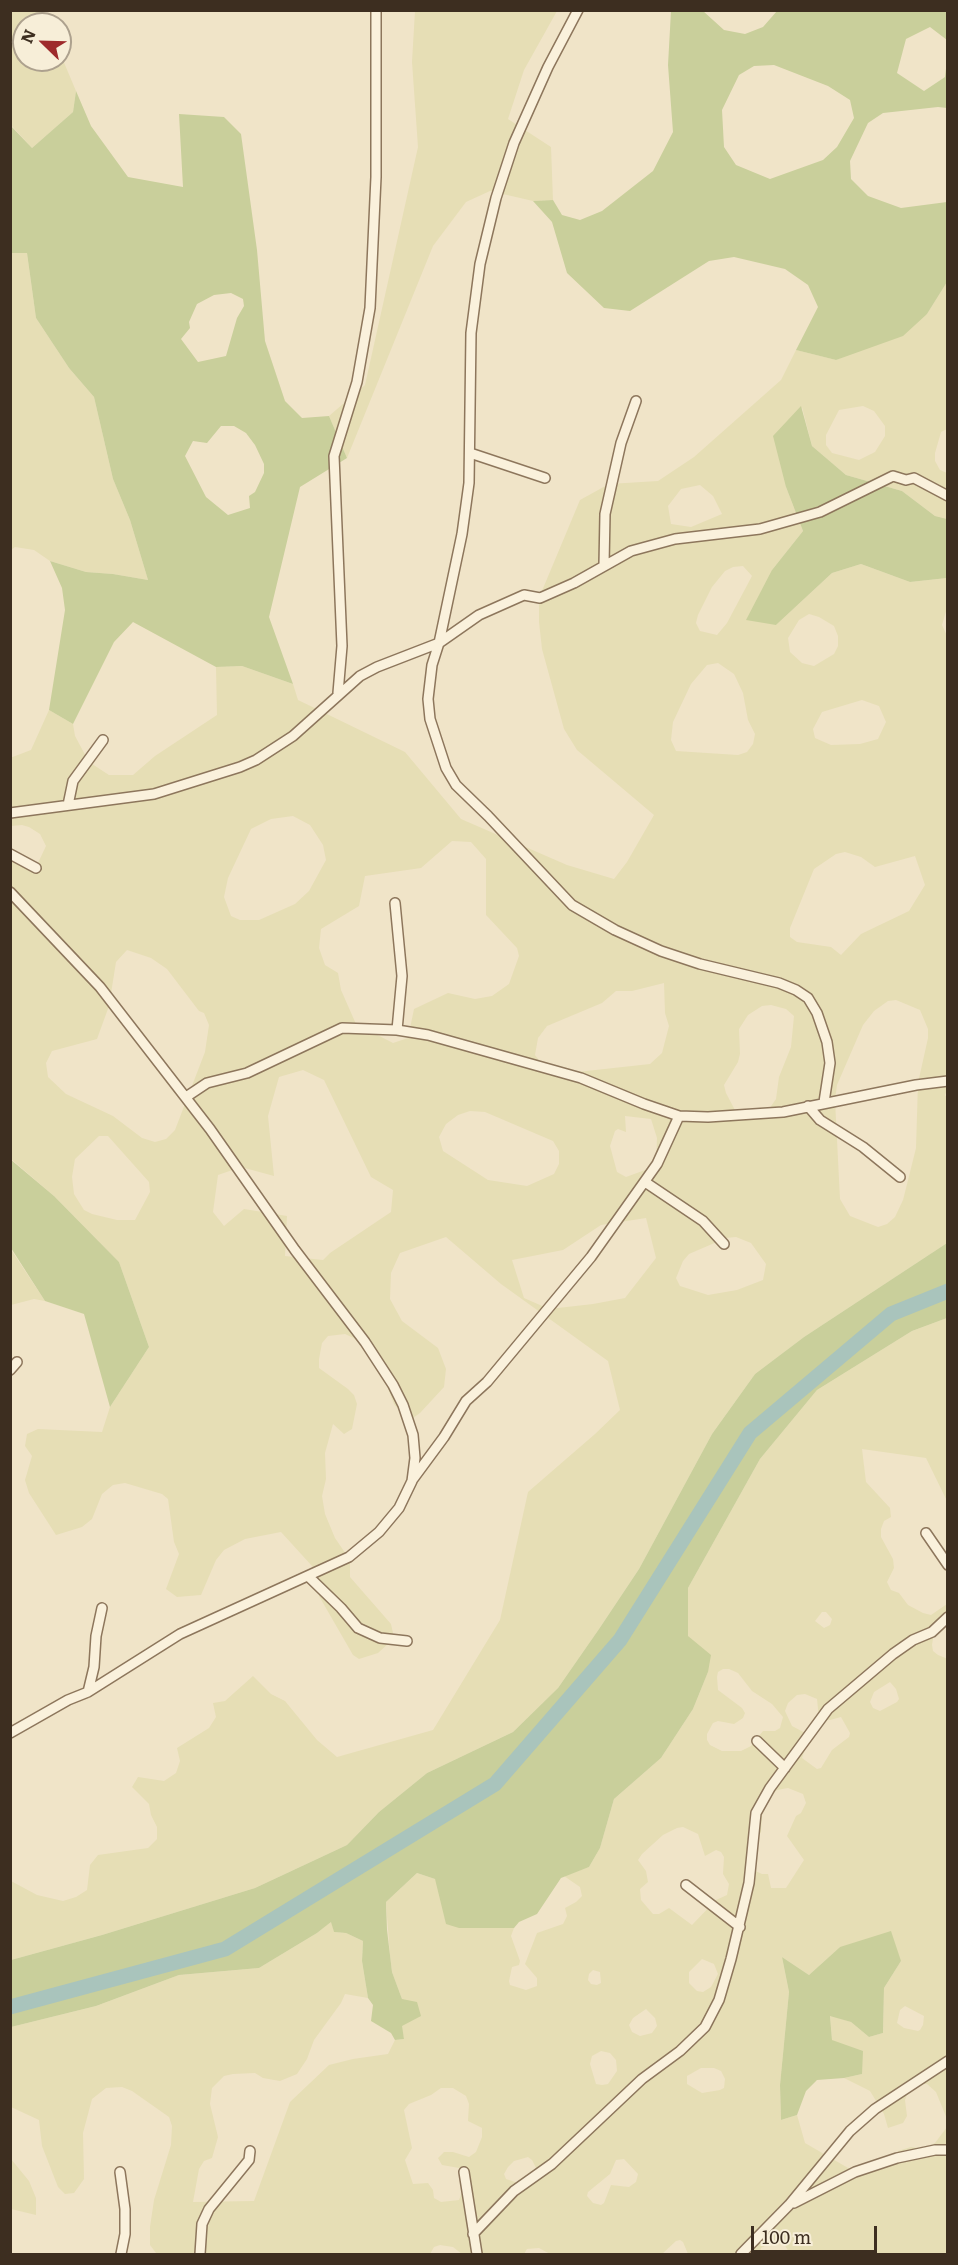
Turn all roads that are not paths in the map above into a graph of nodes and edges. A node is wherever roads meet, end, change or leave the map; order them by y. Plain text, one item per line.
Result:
1 (376, 10) edge
2 (578, 10) edge
3 (636, 401) dead end
4 (470, 453) junction
5 (545, 478) dead end
6 (948, 496) edge
7 (604, 565) junction
8 (439, 643) junction
9 (338, 693) junction
10 (103, 740) dead end
11 (68, 805) junction
12 (10, 813) edge
13 (10, 854) edge
14 (36, 868) dead end
15 (10, 892) edge
16 (395, 903) dead end
17 (397, 1030) junction
18 (948, 1081) edge
19 (186, 1098) junction
20 (824, 1102) junction
21 (808, 1106) junction
22 (679, 1116) junction
23 (900, 1177) dead end
24 (645, 1182) junction
25 (724, 1244) dead end
26 (17, 1362) dead end
27 (10, 1370) edge
28 (412, 1481) junction
29 (926, 1533) dead end
30 (948, 1565) edge
31 (309, 1577) junction
32 (102, 1608) dead end
33 (948, 1617) edge
34 (406, 1641) dead end
35 (88, 1692) junction
36 (10, 1732) edge
37 (757, 1741) dead end
38 (785, 1768) junction
39 (686, 1885) dead end
40 (740, 1927) junction
41 (948, 2061) edge
42 (948, 2150) edge
43 (250, 2151) dead end
44 (120, 2172) dead end
45 (464, 2172) dead end
46 (789, 2205) junction
47 (473, 2234) junction
48 (121, 2254) edge
49 (200, 2254) edge
50 (477, 2254) edge
51 (741, 2254) edge

1 - 9 street
2 - 4 street
3 - 7 street
4 - 5 street
4 - 8 street
6 - 7 street
7 - 8 street
8 - 9 street
8 - 20 street
9 - 11 street
10 - 11 street
11 - 12 street
13 - 14 street
15 - 19 street
16 - 17 street
17 - 19 street
17 - 22 street
18 - 20 street
19 - 28 street
20 - 21 street
21 - 22 street
21 - 23 street
22 - 24 street
24 - 25 street
24 - 28 street
26 - 27 street
28 - 31 street
29 - 30 street
31 - 34 street
31 - 35 street
32 - 35 street
33 - 38 street
35 - 36 street
37 - 38 street
38 - 40 street
39 - 40 street
40 - 47 street
41 - 46 street
42 - 46 street
43 - 49 street
44 - 48 street
45 - 47 street
46 - 51 street
47 - 50 street

